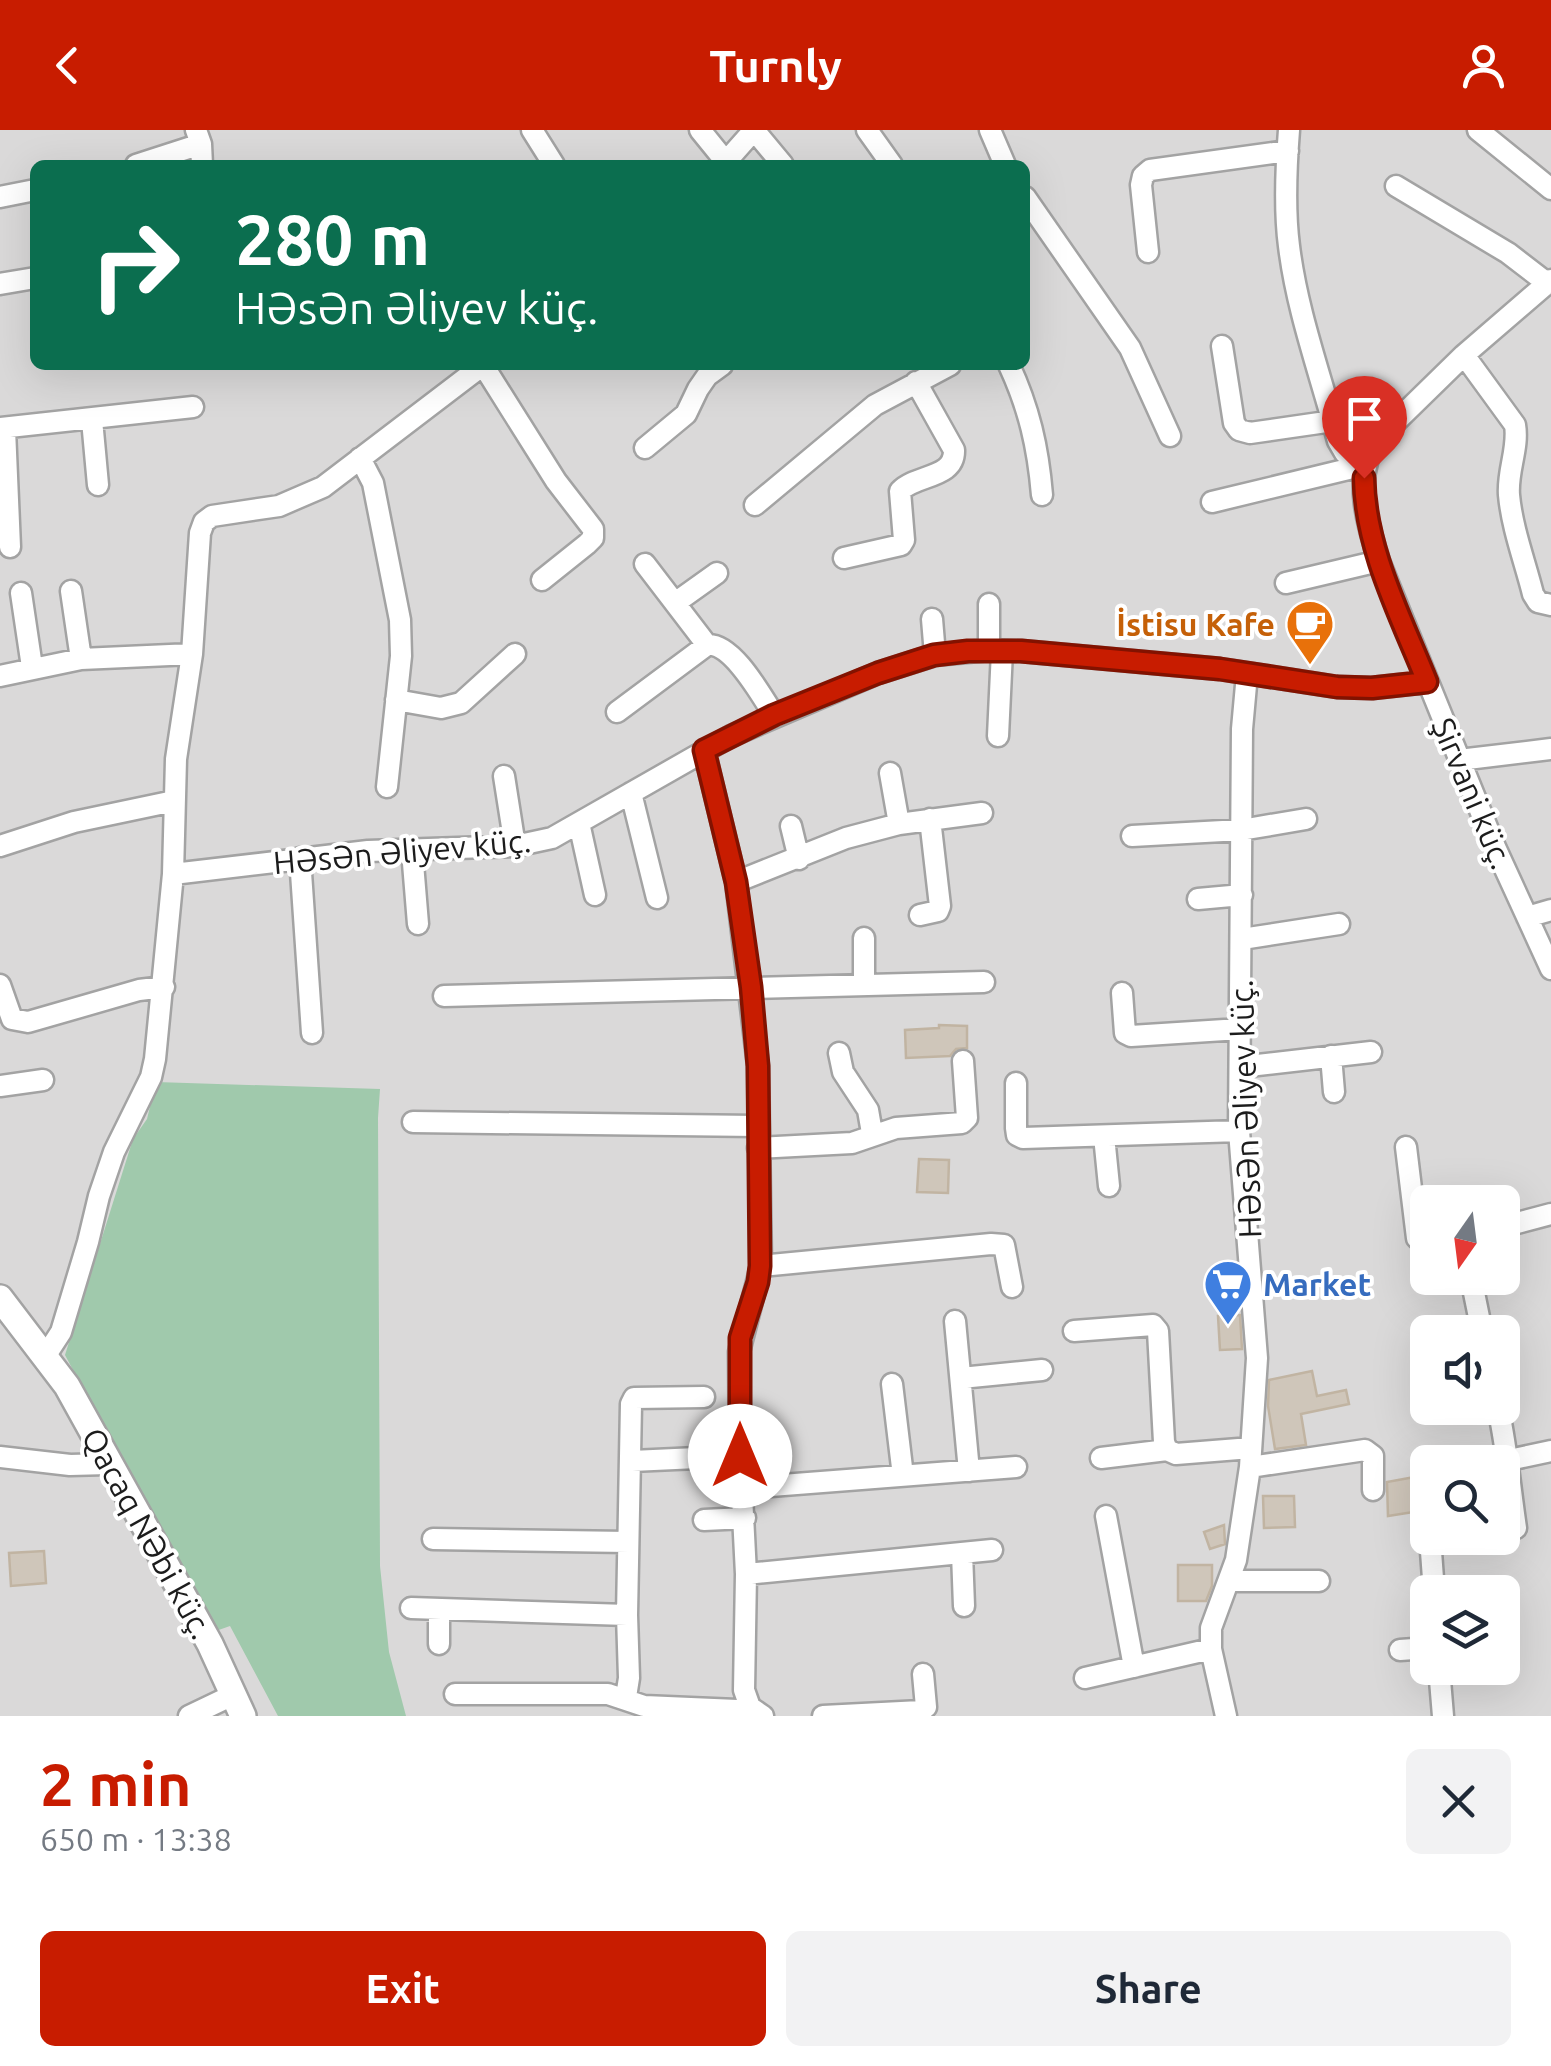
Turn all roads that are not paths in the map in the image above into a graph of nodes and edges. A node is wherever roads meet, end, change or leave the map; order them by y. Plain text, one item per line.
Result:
1 (532, 130) edge
2 (700, 130) edge
3 (754, 130) edge
4 (866, 130) edge
5 (990, 130) edge
6 (1478, 130) edge
7 (1288, 140) edge
8 (200, 146) edge
9 (153, 160) edge
10 (551, 160) edge
11 (721, 160) edge
12 (728, 160) edge
13 (780, 160) edge
14 (888, 160) edge
15 (1002, 160) edge
16 (1396, 186) dead end
17 (1551, 189) edge
18 (30, 191) edge
19 (0, 197) edge
20 (1030, 204) edge
21 (1148, 252) dead end
22 (30, 279) edge
23 (1549, 282) edge
24 (0, 284) edge
25 (1222, 346) dead end
26 (1464, 355) junction
27 (476, 370) edge
28 (486, 370) edge
29 (708, 370) edge
30 (940, 370) edge
31 (1011, 370) edge
32 (916, 382) junction
33 (193, 407) dead end
34 (92, 420) junction
35 (1333, 421) junction
36 (3, 429) edge
37 (1170, 436) dead end
38 (645, 448) dead end
39 (360, 458) junction
40 (1365, 465) junction
41 (98, 485) dead end
42 (1042, 494) dead end
43 (1212, 502) dead end
44 (756, 505) dead end
45 (10, 546) dead end
46 (844, 558) dead end
47 (1379, 561) junction
48 (645, 564) dead end
49 (717, 572) dead end
50 (542, 580) dead end
51 (1286, 582) dead end
52 (71, 590) dead end
53 (21, 594) dead end
54 (674, 603) junction
55 (990, 604) dead end
56 (1551, 605) edge
57 (932, 620) dead end
58 (706, 645) junction
59 (995, 650) junction
60 (192, 654) junction
61 (515, 654) dead end
62 (934, 655) junction
63 (81, 659) junction
64 (32, 667) junction
65 (1247, 674) junction
66 (0, 676) edge
67 (1427, 682) junction
68 (396, 700) junction
69 (617, 712) dead end
70 (774, 715) junction
71 (998, 736) dead end
72 (1551, 749) edge
73 (704, 750) junction
74 (1460, 760) junction
75 (890, 773) dead end
76 (504, 776) dead end
77 (388, 787) dead end
78 (631, 793) junction
79 (174, 801) junction
80 (982, 813) dead end
81 (1306, 818) dead end
82 (930, 819) junction
83 (578, 823) junction
84 (899, 824) junction
85 (791, 826) dead end
86 (1240, 830) junction
87 (1132, 836) dead end
88 (0, 846) edge
89 (515, 846) junction
90 (412, 851) junction
91 (300, 858) junction
92 (799, 859) junction
93 (173, 874) junction
94 (736, 882) junction
95 (595, 895) dead end
96 (1242, 895) junction
97 (657, 898) dead end
98 (1198, 898) dead end
99 (1551, 910) edge
100 (920, 914) dead end
101 (1527, 918) junction
102 (418, 924) dead end
103 (1339, 924) dead end
104 (864, 938) dead end
105 (1242, 940) junction
106 (1551, 969) edge
107 (984, 982) dead end
108 (864, 984) junction
109 (0, 985) edge
110 (751, 987) junction
111 (164, 988) junction
112 (1122, 993) dead end
113 (444, 996) dead end
114 (1240, 1029) junction
115 (312, 1033) dead end
116 (1371, 1052) dead end
117 (838, 1053) dead end
118 (1330, 1056) junction
119 (962, 1061) dead end
120 (1240, 1067) junction
121 (43, 1080) dead end
122 (1016, 1083) dead end
123 (0, 1086) edge
124 (1334, 1092) dead end
125 (414, 1122) dead end
126 (758, 1126) junction
127 (1239, 1130) junction
128 (872, 1134) junction
129 (1104, 1136) junction
130 (1406, 1147) dead end
131 (758, 1148) junction
132 (1411, 1185) edge
133 (1109, 1186) dead end
134 (1551, 1214) edge
135 (1520, 1222) edge
136 (760, 1266) junction
137 (1012, 1287) dead end
138 (0, 1298) edge
139 (955, 1321) dead end
140 (1074, 1331) dead end
141 (46, 1355) junction
142 (1042, 1370) dead end
143 (960, 1378) junction
144 (892, 1384) dead end
145 (704, 1396) dead end
146 (1167, 1450) junction
147 (1551, 1451) edge
148 (740, 1456) junction
149 (0, 1457) edge
150 (1101, 1458) dead end
151 (1251, 1458) junction
152 (1520, 1458) edge
153 (632, 1461) junction
154 (108, 1464) junction
155 (1016, 1467) dead end
156 (969, 1471) junction
157 (903, 1476) junction
158 (744, 1488) junction
159 (1373, 1490) dead end
160 (1520, 1506) edge
161 (1106, 1516) dead end
162 (745, 1518) junction
163 (1522, 1519) dead end
164 (704, 1520) dead end
165 (433, 1539) dead end
166 (628, 1542) junction
167 (992, 1550) dead end
168 (962, 1553) junction
169 (746, 1574) junction
170 (1229, 1581) junction
171 (1319, 1581) dead end
172 (964, 1606) dead end
173 (411, 1608) dead end
174 (439, 1609) junction
175 (627, 1615) junction
176 (439, 1644) dead end
177 (1210, 1649) junction
178 (1410, 1649) edge
179 (1400, 1650) dead end
180 (1134, 1667) junction
181 (923, 1674) dead end
182 (1086, 1678) dead end
183 (1440, 1685) edge
184 (455, 1694) dead end
185 (626, 1698) junction
186 (239, 1705) edge
187 (756, 1712) edge
188 (705, 1713) edge
189 (1221, 1715) edge
190 (189, 1716) edge
191 (823, 1716) edge
192 (1443, 1716) edge

1 - 10 street
2 - 11 street
3 - 12 street
3 - 13 street
4 - 14 street
5 - 15 street
6 - 17 street
7 - 21 street
7 - 35 street
8 - 9 street
16 - 23 street
18 - 19 street
20 - 37 street
22 - 24 street
23 - 26 street
25 - 35 street
26 - 40 street
26 - 56 street
27 - 39 street
28 - 50 street
29 - 38 street
30 - 32 street
31 - 42 street
32 - 44 street
32 - 46 street
33 - 34 street
34 - 36 street
34 - 41 street
35 - 40 street
36 - 45 street
39 - 60 street
39 - 68 street
40 - 43 street
40 - 47 street, Şirvani küç.
47 - 51 street
47 - 67 street, Şirvani küç.
48 - 54 street
49 - 54 street
52 - 63 street
53 - 64 street
54 - 58 street
55 - 59 street
57 - 62 street
58 - 69 street
58 - 70 street
59 - 62 street, Həsən Əliyev küç.
59 - 65 street, Həsən Əliyev küç.
59 - 71 street
60 - 63 street
60 - 79 street
61 - 68 street
62 - 70 street, Həsən Əliyev küç.
63 - 64 street
64 - 66 street
65 - 67 street, Həsən Əliyev küç.
65 - 86 street, Həsən Əliyev küç.
67 - 74 street, Şirvani küç.
68 - 77 street
70 - 73 street, Həsən Əliyev küç.
72 - 74 street
73 - 78 street, Həsən Əliyev küç.
73 - 94 street
74 - 101 street, Şirvani küç.
75 - 84 street
76 - 89 street
78 - 83 street, Həsən Əliyev küç.
78 - 97 street
79 - 88 street
79 - 93 street
80 - 82 street
81 - 86 street
82 - 84 street
82 - 100 street
83 - 89 street, Həsən Əliyev küç.
83 - 95 street
84 - 92 street
85 - 92 street
86 - 87 street
86 - 96 street, Həsən Əliyev küç.
89 - 90 street, Həsən Əliyev küç.
90 - 91 street, Həsən Əliyev küç.
90 - 102 street
91 - 93 street, Həsən Əliyev küç.
91 - 115 street
92 - 94 street
93 - 111 street
94 - 110 street
96 - 98 street
96 - 105 street, Həsən Əliyev küç.
99 - 101 street
101 - 106 street, Şirvani küç.
103 - 105 street
104 - 108 street
105 - 114 street, Həsən Əliyev küç.
107 - 108 street
108 - 110 street
109 - 111 street
110 - 113 street
110 - 126 street
111 - 141 street
112 - 114 street
114 - 120 street, Həsən Əliyev küç.
116 - 118 street
117 - 128 street
118 - 120 street
118 - 124 street
119 - 128 street
120 - 127 street, Həsən Əliyev küç.
121 - 123 street
122 - 129 street
125 - 126 street
126 - 131 street
127 - 129 street
127 - 151 street, Həsən Əliyev küç.
128 - 131 street
129 - 133 street
130 - 132 street
131 - 136 street
134 - 135 street
136 - 137 street
136 - 148 street
138 - 141 street, Qacaq Nəbi küç.
139 - 143 street
140 - 146 street
141 - 154 street, Qacaq Nəbi küç.
142 - 143 street
143 - 156 street
144 - 157 street
145 - 153 street
146 - 150 street
146 - 151 street
147 - 152 street
148 - 153 street
148 - 158 street
149 - 154 street
151 - 159 street
151 - 170 street, Həsən Əliyev küç.
153 - 166 street
154 - 186 street, Qacaq Nəbi küç.
155 - 156 street
156 - 157 street
157 - 158 street
158 - 162 street
160 - 163 street
161 - 180 street
162 - 164 street
162 - 169 street
165 - 166 street
166 - 175 street
167 - 168 street
168 - 169 street
168 - 172 street
169 - 187 street
170 - 171 street
170 - 177 street, Həsən Əliyev küç.
173 - 174 street
174 - 175 street
174 - 176 street
175 - 185 street
177 - 180 street
177 - 189 street, Həsən Əliyev küç.
178 - 179 street
180 - 182 street
181 - 191 street
183 - 192 street
184 - 185 street
185 - 188 street
186 - 190 street
187 - 188 street

